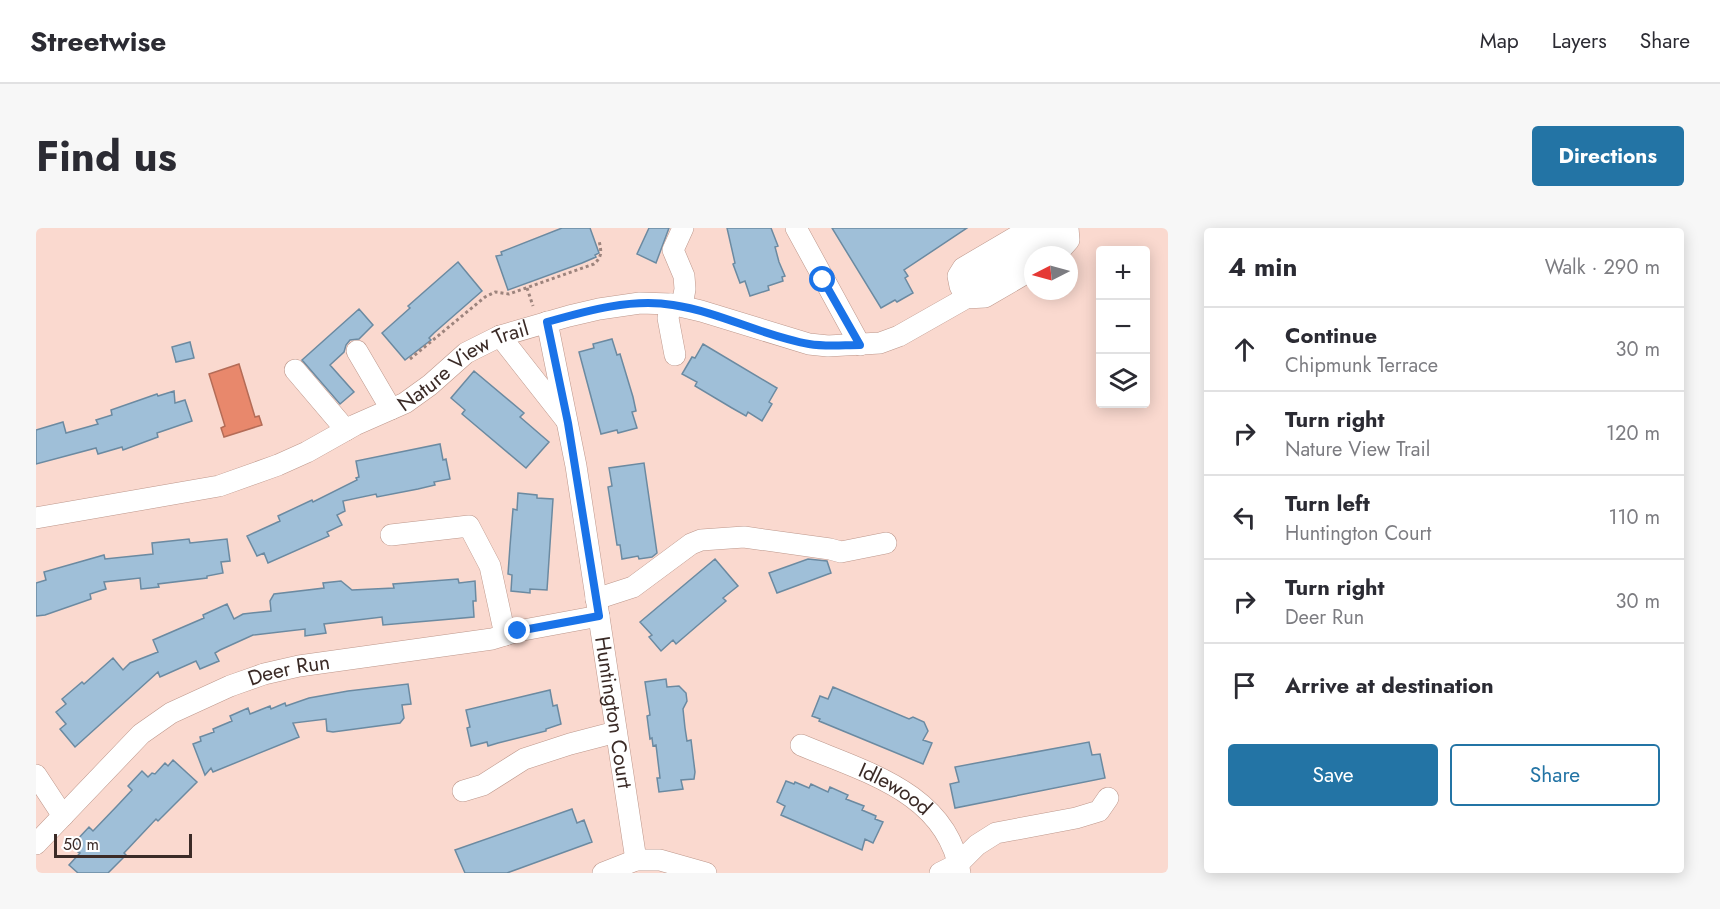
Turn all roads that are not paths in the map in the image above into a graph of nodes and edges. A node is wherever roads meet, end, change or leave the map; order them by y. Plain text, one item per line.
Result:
1 (683, 228) edge
2 (796, 228) edge
3 (1068, 228) edge
4 (1054, 240) edge
5 (1024, 274) edge
6 (966, 298) junction
7 (676, 305) junction
8 (547, 322) junction
9 (501, 336) junction
10 (860, 345) junction
11 (357, 351) dead end
12 (675, 355) dead end
13 (295, 370) dead end
14 (391, 409) junction
15 (568, 423) junction
16 (346, 430) junction
17 (36, 518) edge
18 (391, 534) dead end
19 (886, 543) dead end
20 (598, 607) junction
21 (506, 635) junction
22 (616, 732) junction
23 (801, 745) dead end
24 (36, 775) edge
25 (463, 791) dead end
26 (1108, 798) dead end
27 (63, 816) junction
28 (36, 844) edge
29 (636, 860) junction
30 (953, 870) edge
31 (603, 873) edge
32 (706, 873) edge

1 - 7 street
2 - 10 street
3 - 4 street, Nature View Trail
4 - 6 street, Nature View Trail
5 - 6 street, Nature View Trail
6 - 10 street, Nature View Trail
7 - 8 street, Nature View Trail
7 - 10 street, Nature View Trail
7 - 12 street
8 - 9 street, Nature View Trail
8 - 15 street, Huntington Court
9 - 14 street, Nature View Trail
9 - 15 street, Huntington Court
11 - 14 street
13 - 16 street
14 - 16 street, Nature View Trail
15 - 20 street, Huntington Court
16 - 17 street, Nature View Trail
18 - 21 street
19 - 20 street, Deer Run
20 - 21 street, Deer Run
20 - 22 street, Huntington Court
21 - 27 street, Deer Run
22 - 25 street
22 - 29 street, Huntington Court
23 - 30 street, Idlewood
24 - 27 street
26 - 30 street, Idlewood
27 - 28 street, Deer Run
29 - 31 street
29 - 32 street

